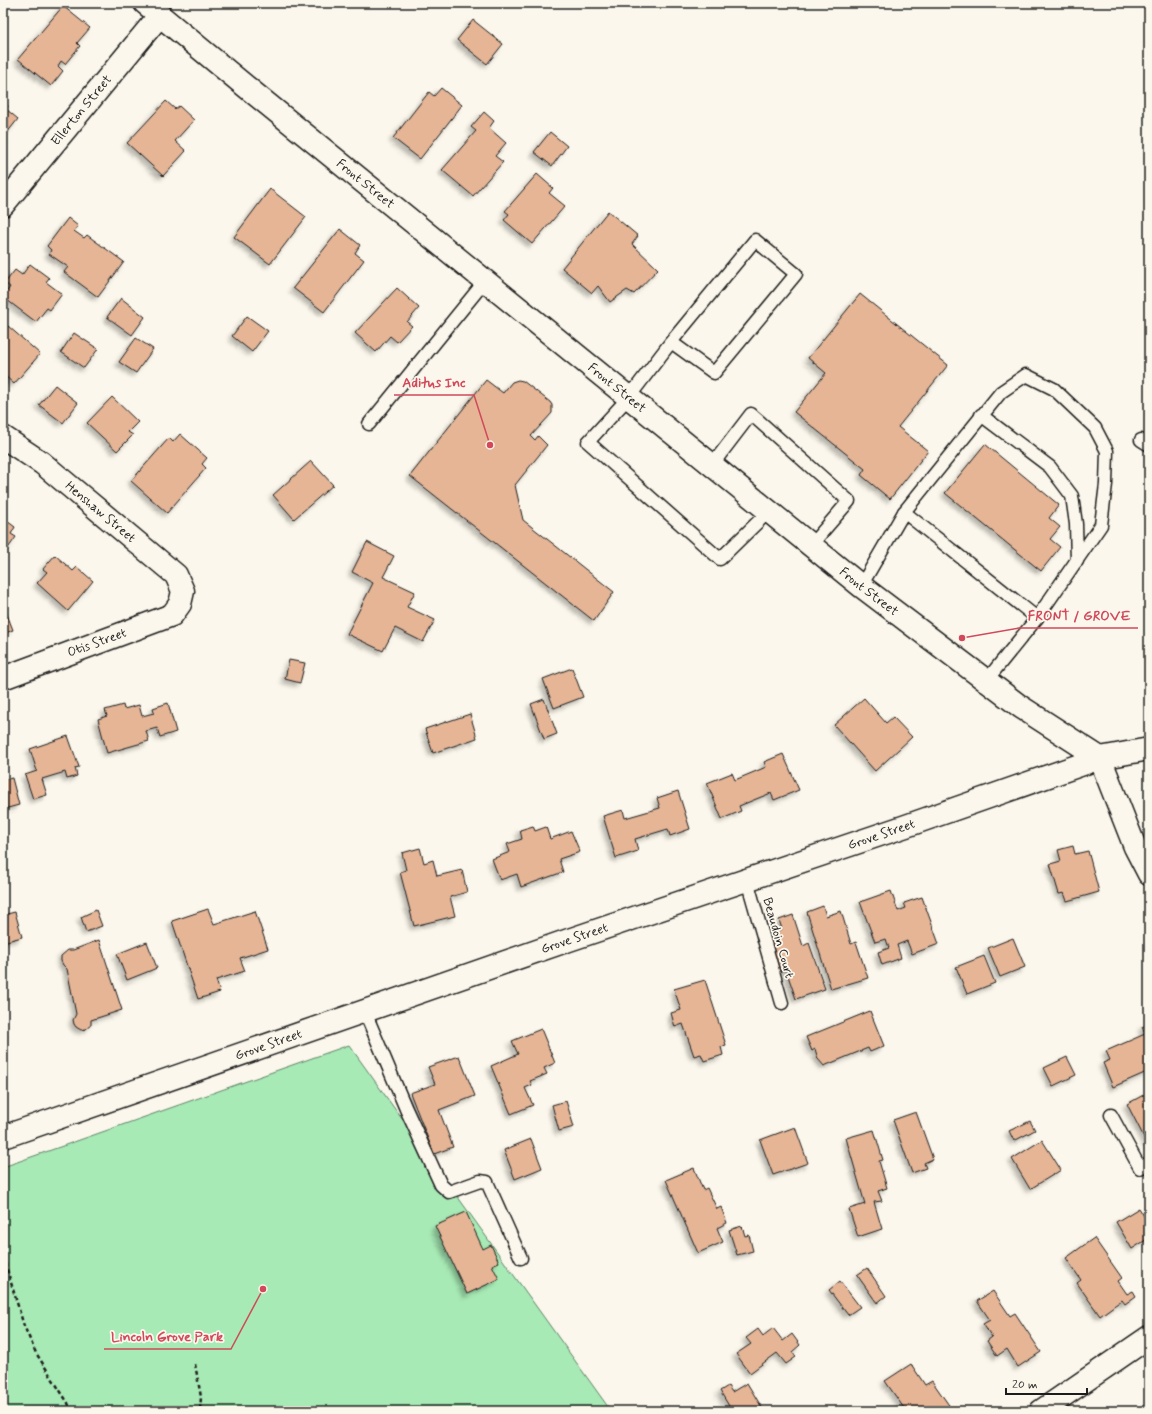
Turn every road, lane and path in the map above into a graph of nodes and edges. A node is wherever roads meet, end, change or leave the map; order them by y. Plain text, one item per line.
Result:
1 (152, 9) edge
2 (3, 205) edge
3 (485, 281) junction
4 (671, 342) junction
5 (629, 397) junction
6 (981, 415) junction
7 (369, 424) dead end
8 (3, 437) edge
9 (712, 465) junction
10 (769, 511) junction
11 (904, 512) junction
12 (811, 545) junction
13 (1077, 561) junction
14 (861, 586) junction
15 (181, 598) joint
16 (1037, 618) junction
17 (3, 678) edge
18 (986, 681) junction
19 (1149, 750) edge
20 (1100, 758) junction
21 (1149, 874) edge
22 (747, 880) junction
23 (782, 1003) dead end
24 (365, 1012) junction
25 (1111, 1115) dead end
26 (3, 1137) edge
27 (1149, 1163) edge
28 (3, 1256) edge
29 (520, 1258) dead end
30 (1149, 1337) edge
31 (195, 1364) dead end
32 (71, 1411) edge
33 (200, 1411) edge
34 (1041, 1411) edge

1 - 2 main road, Ellerton Street
1 - 3 main road, Front Street
3 - 5 main road, Front Street
3 - 7 lane
4 - 4 lane
4 - 5 lane
5 - 9 main road, Front Street
5 - 10 lane
6 - 11 lane
6 - 13 lane
6 - 13 lane
8 - 15 main road, Henshaw Street
9 - 10 main road, Front Street
9 - 12 lane
10 - 12 main road, Front Street
11 - 14 lane
11 - 16 lane
12 - 14 main road, Front Street
13 - 16 lane
14 - 18 main road, Front Street
15 - 17 main road, Otis Street
16 - 18 lane
18 - 20 main road, Front Street
19 - 20 main road, Grove Street
20 - 21 main road
20 - 22 main road, Grove Street
22 - 23 lane, Beaudoin Court
22 - 24 main road, Grove Street
24 - 26 main road, Grove Street
24 - 29 lane
25 - 27 lane
28 - 32 path
30 - 34 main road
31 - 33 path

